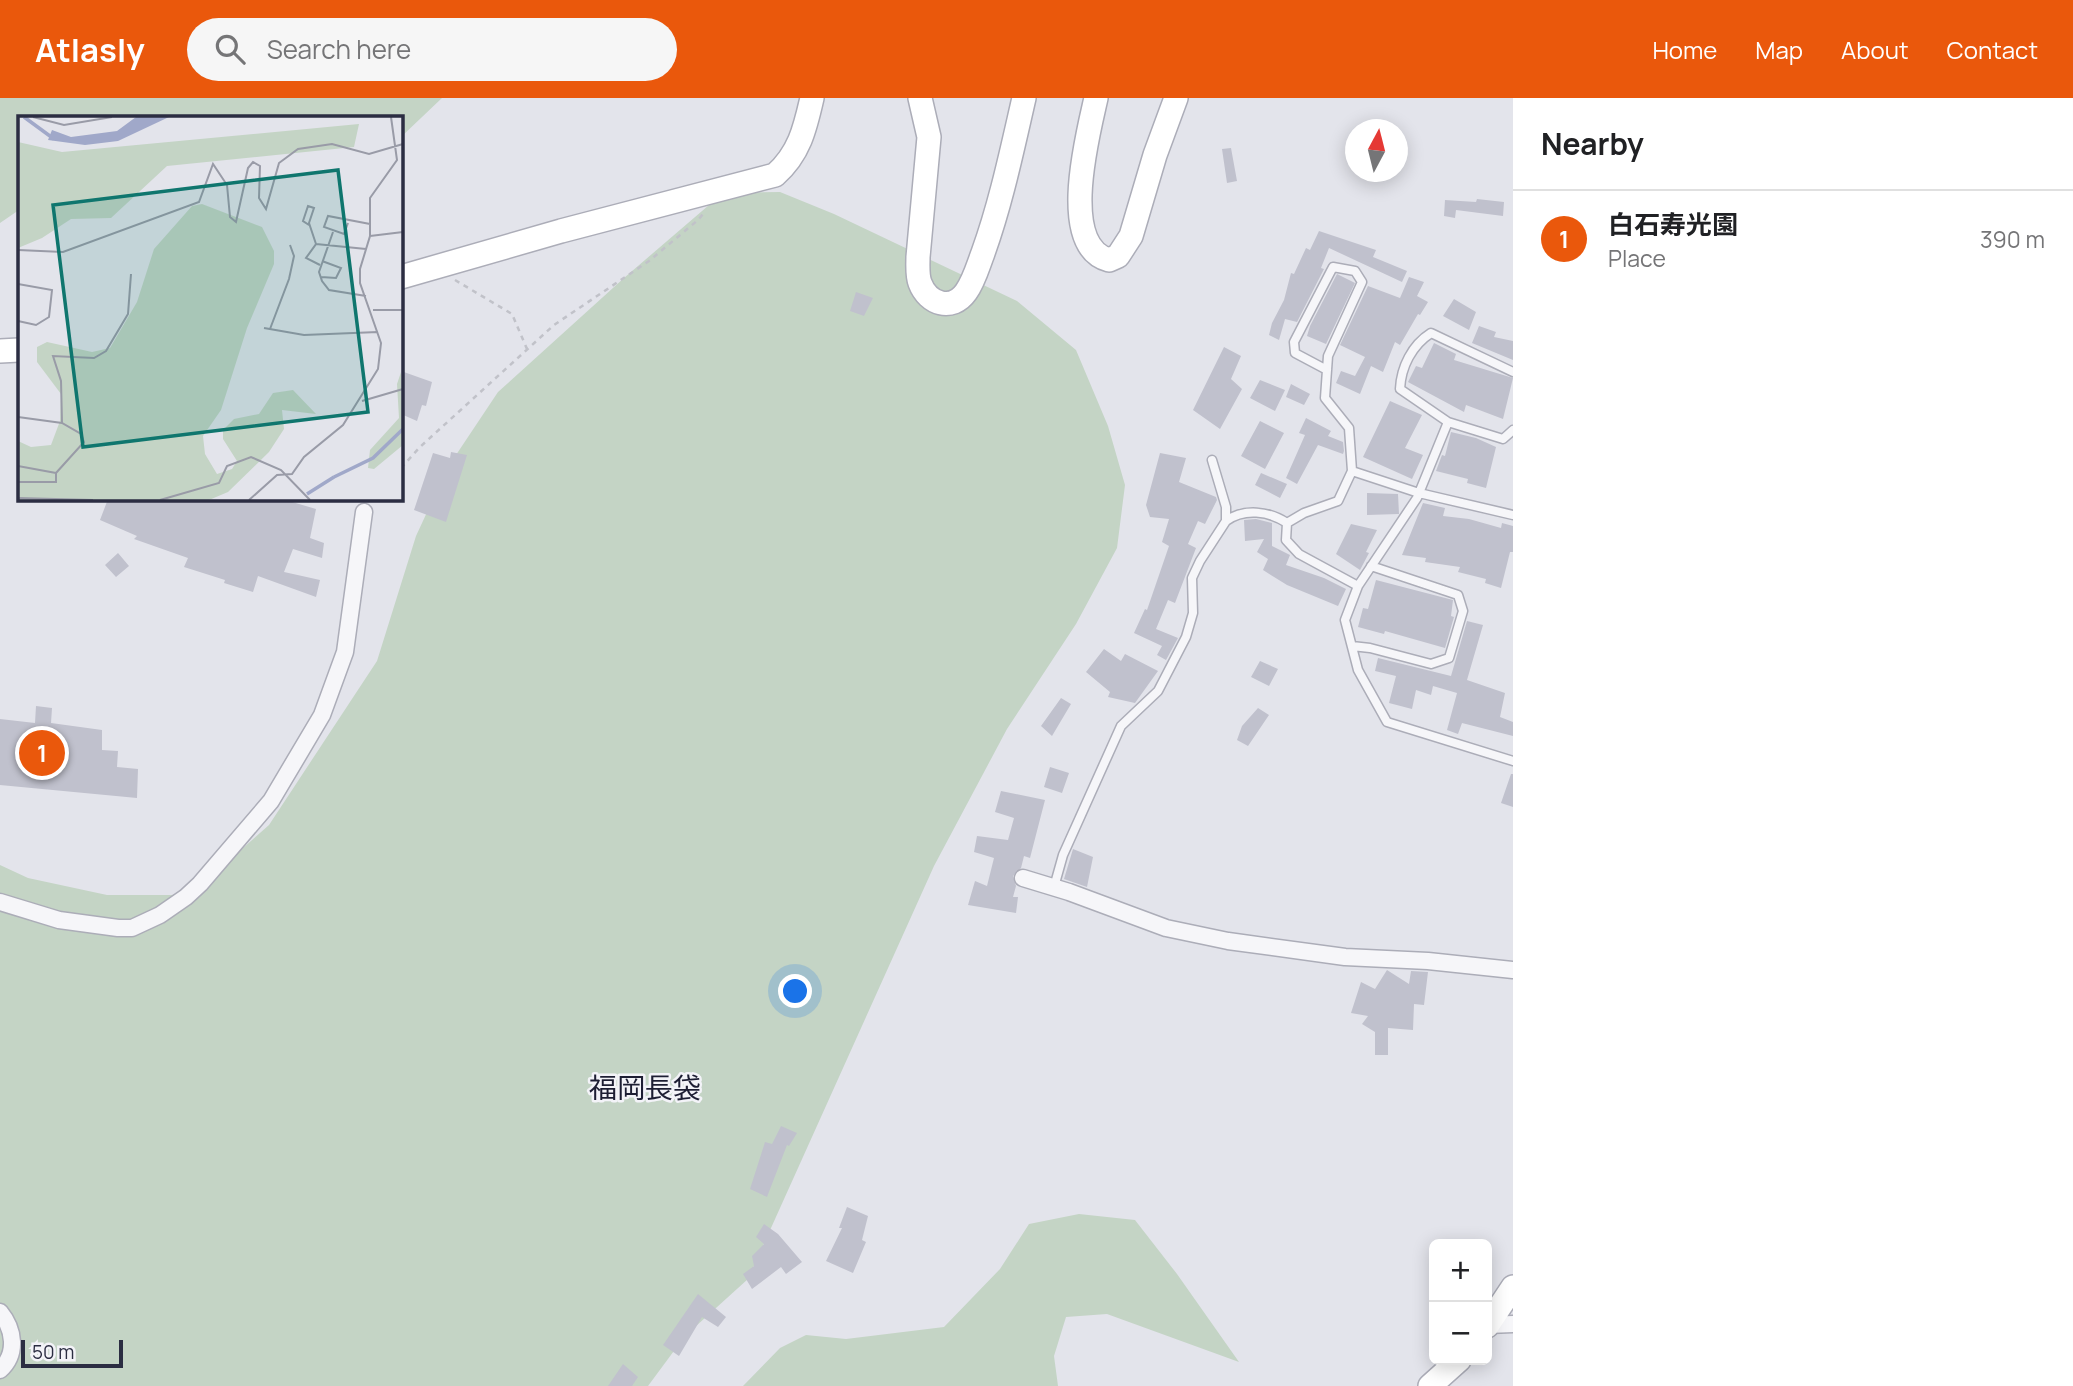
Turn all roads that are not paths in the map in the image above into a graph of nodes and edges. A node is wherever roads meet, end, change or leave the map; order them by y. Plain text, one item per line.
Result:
1 (812, 98) edge
2 (920, 98) edge
3 (1024, 98) edge
4 (1096, 98) edge
5 (1176, 98) edge
6 (402, 277) edge
7 (18, 350) edge
8 (0, 351) edge
9 (1327, 370) junction
10 (1513, 372) edge
11 (1448, 422) junction
12 (1513, 429) edge
13 (1213, 460) dead end
14 (1352, 471) junction
15 (1419, 493) junction
16 (364, 512) dead end
17 (1513, 515) edge
18 (1226, 521) junction
19 (1287, 523) junction
20 (1370, 566) junction
21 (1358, 586) junction
22 (1352, 646) junction
23 (1513, 761) edge
24 (1023, 878) dead end
25 (1054, 887) junction
26 (0, 902) edge
27 (1513, 970) edge
28 (1513, 1287) edge
29 (0, 1312) edge
30 (1492, 1318) edge
31 (1513, 1324) edge
32 (1492, 1326) edge
33 (1453, 1365) edge
34 (0, 1370) edge
35 (1430, 1386) edge

1 - 6 street
2 - 3 street
4 - 5 street
7 - 8 street
9 - 9 lane
9 - 14 lane
10 - 11 lane
11 - 12 lane
11 - 15 lane
13 - 18 lane
14 - 15 lane
14 - 19 lane
15 - 17 lane
15 - 20 lane
16 - 26 street
18 - 19 lane
18 - 25 lane
19 - 21 lane
20 - 21 lane
20 - 22 lane
21 - 22 lane
22 - 23 lane
24 - 25 street
25 - 27 street
28 - 30 street
29 - 34 street
31 - 32 street
33 - 35 street

